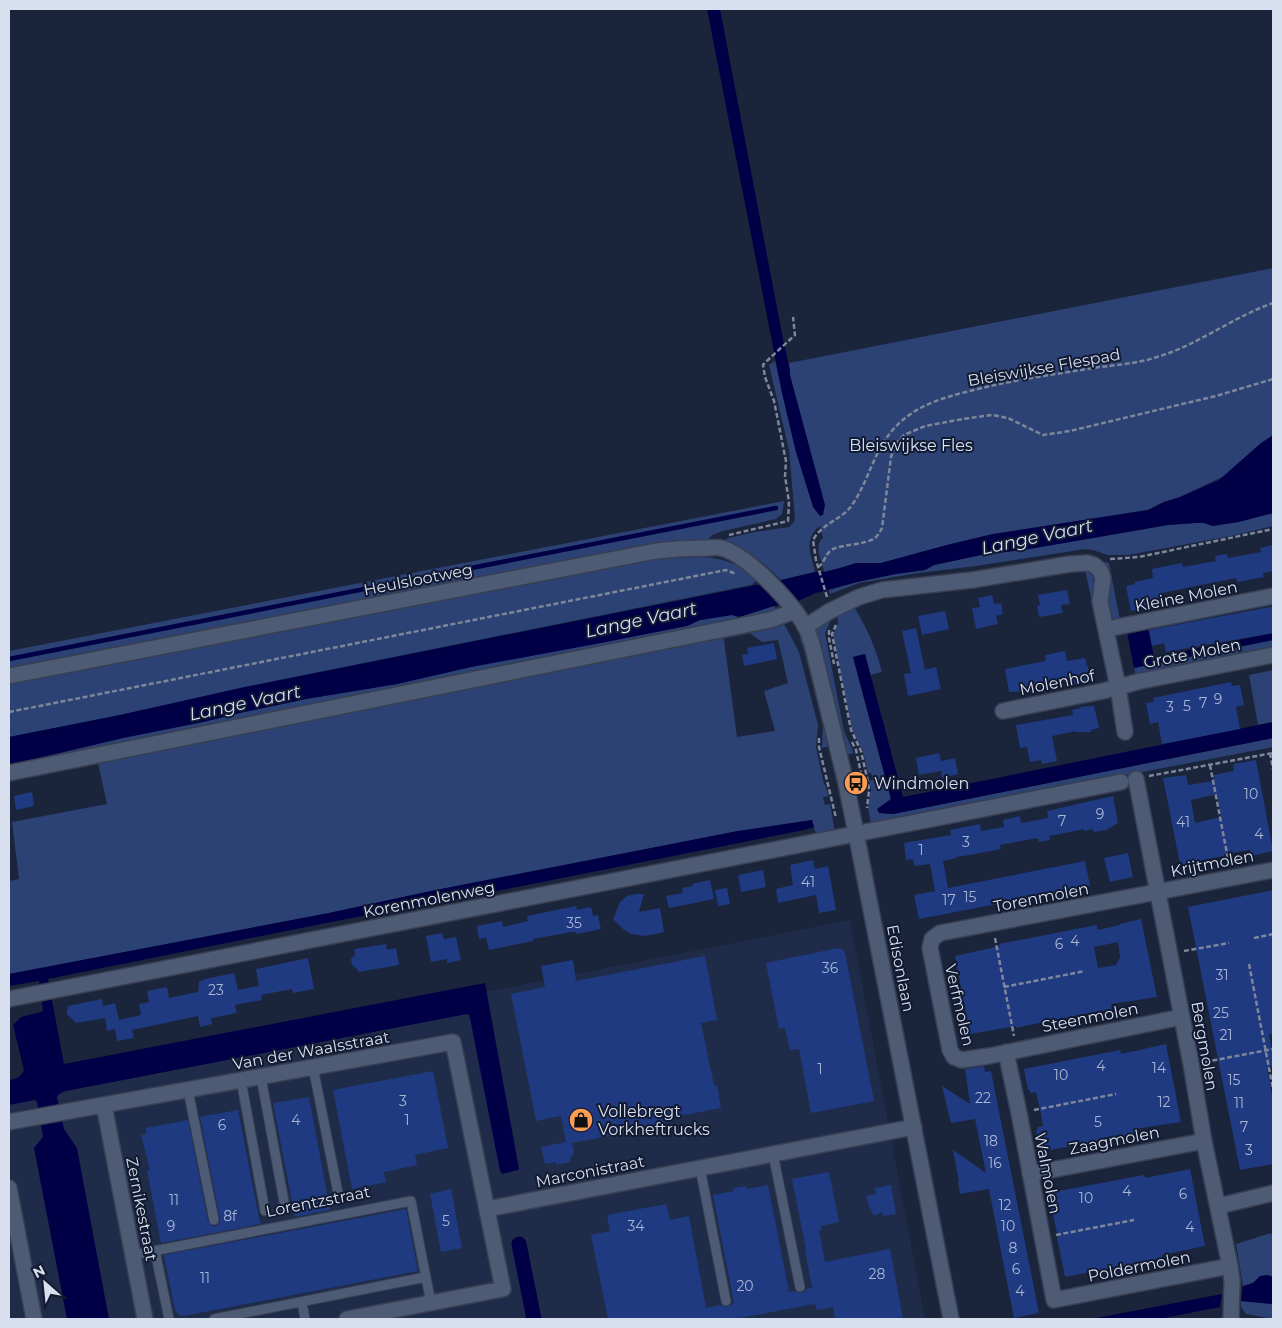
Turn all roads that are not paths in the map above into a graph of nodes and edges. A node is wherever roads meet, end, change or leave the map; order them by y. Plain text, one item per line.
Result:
1 (1273, 596) edge
2 (795, 611) junction
3 (805, 627) junction
4 (1106, 629) junction
5 (1273, 655) edge
6 (9, 676) edge
7 (1118, 687) junction
8 (1003, 711) dead end
9 (1125, 732) dead end
10 (9, 773) edge
11 (863, 832) junction
12 (1273, 870) edge
13 (1158, 892) junction
14 (932, 939) joint
15 (9, 999) edge
16 (1182, 1016) junction
17 (1011, 1051) junction
18 (313, 1067) junction
19 (260, 1077) junction
20 (242, 1080) junction
21 (188, 1090) junction
22 (104, 1105) junction
23 (9, 1122) edge
24 (914, 1127) junction
25 (1204, 1141) junction
26 (773, 1154) junction
27 (700, 1168) junction
28 (1030, 1174) junction
29 (9, 1188) edge
30 (338, 1193) dead end
31 (1273, 1193) edge
32 (1219, 1206) junction
33 (285, 1207) dead end
34 (487, 1209) junction
35 (265, 1211) dead end
36 (214, 1220) dead end
37 (155, 1251) junction
38 (133, 1255) junction
39 (1231, 1273) junction
40 (426, 1277) junction
41 (800, 1287) dead end
42 (1054, 1300) joint
43 (726, 1301) dead end
44 (302, 1302) junction
45 (431, 1303) junction
46 (1231, 1313) edge
47 (34, 1319) edge
48 (145, 1319) edge
49 (169, 1319) edge
50 (214, 1319) edge
51 (305, 1319) edge
52 (346, 1319) edge
53 (951, 1319) edge

1 - 4 street, Kleine Molen
2 - 3 street, Heulslootweg
2 - 6 street, Heulslootweg
2 - 10 street
3 - 4 street
3 - 11 street, Edisonlaan
4 - 7 street
5 - 7 street, Grote Molen
7 - 8 street, Molenhof
7 - 9 street
11 - 13 street, Bergmolen
11 - 15 street, Korenmolenweg
11 - 24 street, Edisonlaan
12 - 13 street, Krijtmolen
13 - 14 street, Torenmolen
13 - 16 street, Bergmolen
14 - 17 street, Verfmolen
16 - 17 street, Steenmolen
16 - 25 street, Bergmolen
17 - 28 street, Walmolen
18 - 19 street, Van der Waalsstraat
18 - 30 lane
18 - 34 street, Van der Waalsstraat
19 - 20 street, Van der Waalsstraat
19 - 33 lane
20 - 21 street, Van der Waalsstraat
20 - 35 lane
21 - 22 street, Van der Waalsstraat
21 - 36 lane
22 - 23 street, Van der Waalsstraat
22 - 38 street, Zernikestraat
24 - 26 street, Marconistraat
24 - 53 street, Edisonlaan
25 - 28 street, Zaagmolen
25 - 32 street, Bergmolen
26 - 27 street, Marconistraat
26 - 41 lane
27 - 34 street, Marconistraat
27 - 43 lane
28 - 42 street, Walmolen
29 - 47 street
31 - 32 street
32 - 39 street, Bergmolen
34 - 45 street
37 - 38 lane, Lorentzstraat
37 - 40 lane, Lorentzstraat
37 - 49 lane
38 - 48 street, Zernikestraat
39 - 42 street, Poldermolen
39 - 46 street, Bergmolen
40 - 44 lane
40 - 45 lane, Lorentzstraat
44 - 50 lane
44 - 51 lane
45 - 52 street

